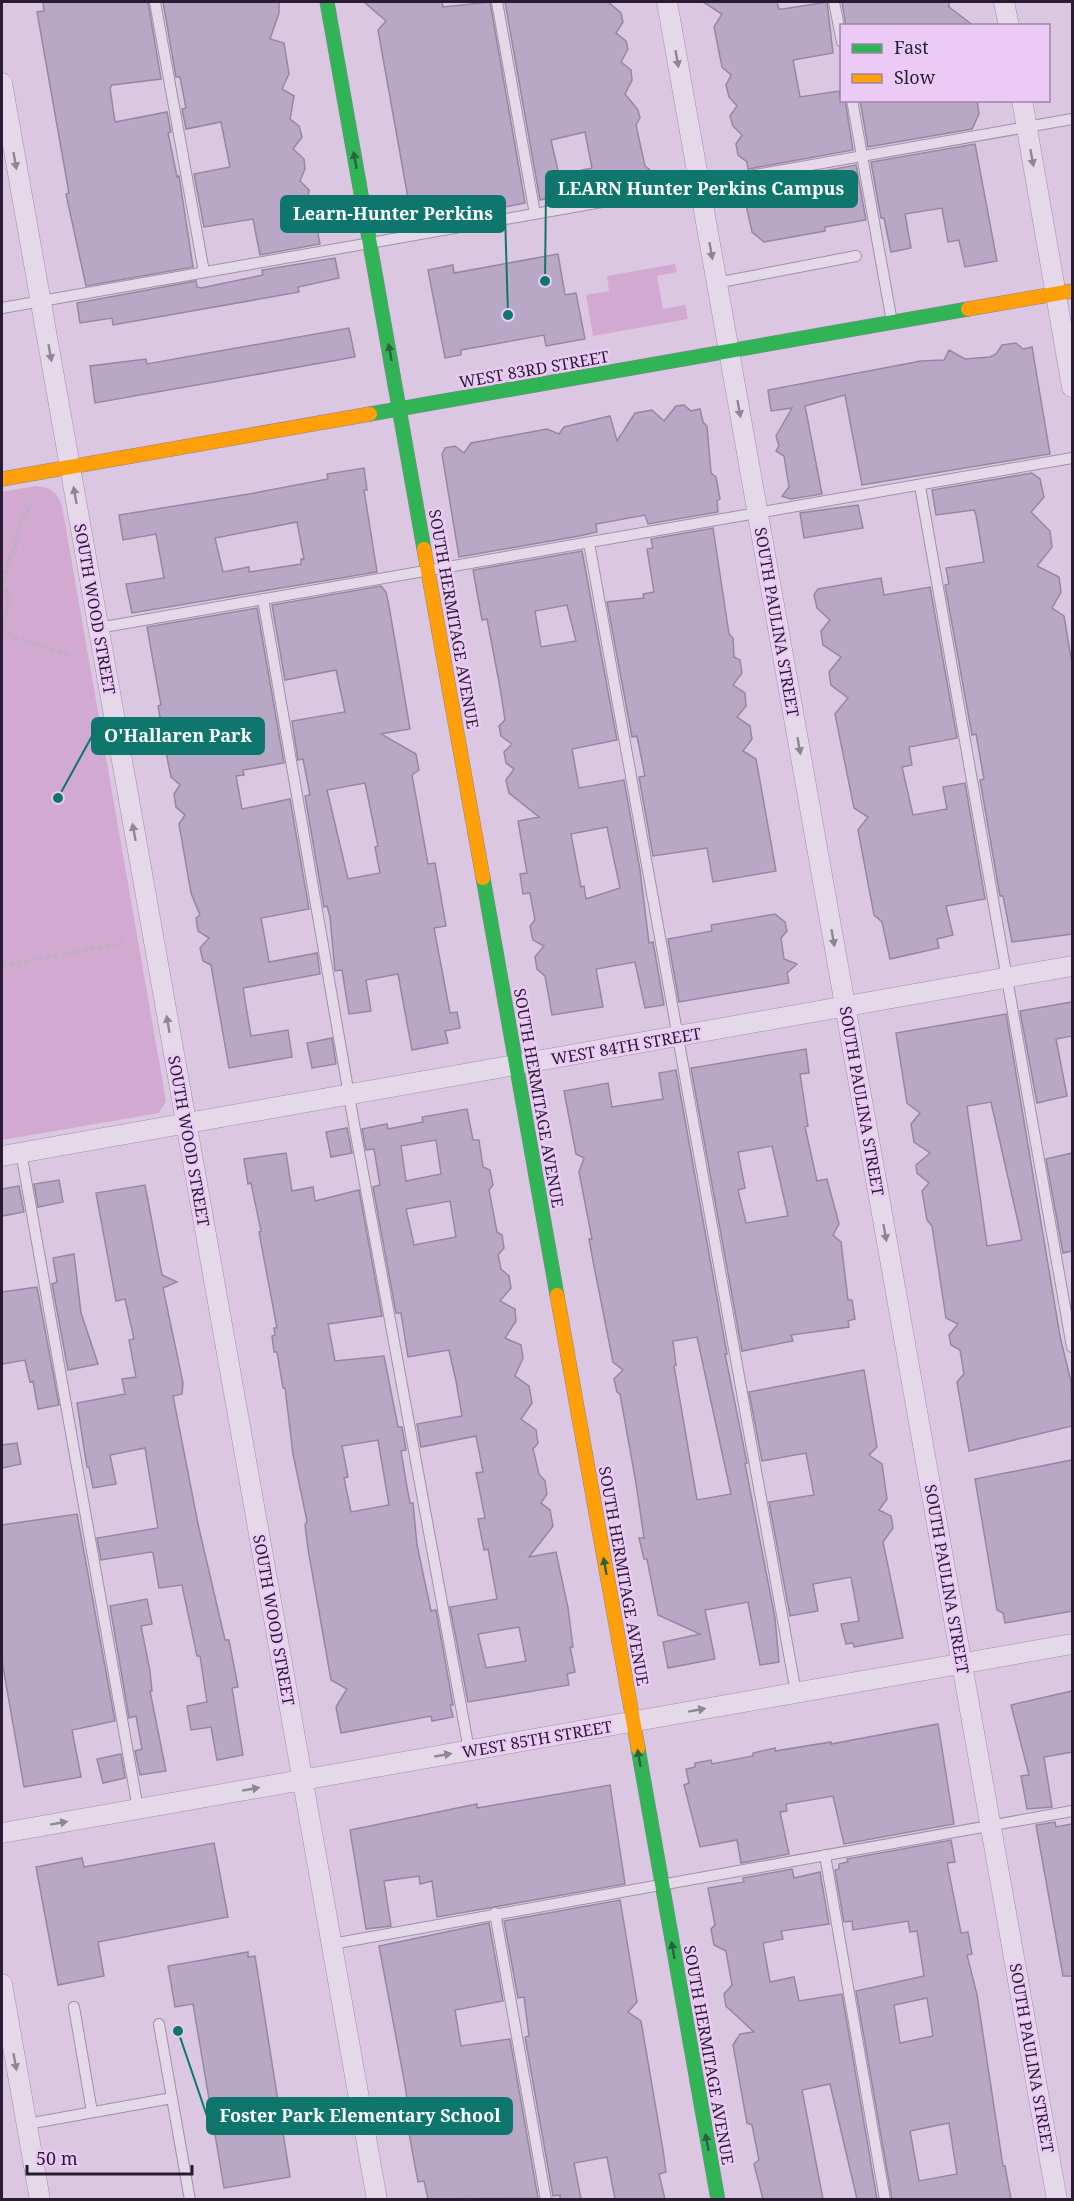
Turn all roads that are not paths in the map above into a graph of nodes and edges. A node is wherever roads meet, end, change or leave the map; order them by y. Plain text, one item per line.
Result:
1 (155, 2) edge
2 (327, 2) edge
3 (496, 2) edge
4 (667, 2) edge
5 (834, 2) edge
6 (1004, 2) edge
7 (1009, 24) edge
8 (840, 32) edge
9 (2, 83) edge
10 (852, 102) edge
11 (1022, 102) edge
12 (1072, 119) edge
13 (1027, 127) junction
14 (862, 156) junction
15 (699, 185) junction
16 (536, 214) junction
17 (370, 243) junction
18 (856, 256) dead end
19 (204, 272) junction
20 (716, 283) junction
21 (1064, 292) edge
22 (40, 301) junction
23 (2, 308) edge
24 (892, 323) junction
25 (729, 351) junction
26 (1072, 387) edge
27 (400, 409) junction
28 (1072, 458) edge
29 (70, 467) junction
30 (2, 479) edge
31 (920, 486) junction
32 (758, 515) junction
33 (589, 543) junction
34 (428, 570) junction
35 (263, 599) junction
36 (98, 628) junction
37 (1072, 966) edge
38 (1007, 978) junction
39 (845, 1007) junction
40 (679, 1036) junction
41 (516, 1065) junction
42 (349, 1094) junction
43 (186, 1123) junction
44 (21, 1152) junction
45 (2, 1156) edge
46 (1072, 1347) edge
47 (1072, 1644) edge
48 (962, 1664) junction
49 (796, 1693) junction
50 (633, 1722) junction
51 (469, 1750) junction
52 (302, 1780) junction
53 (138, 1809) junction
54 (1072, 1811) edge
55 (990, 1825) junction
56 (2, 1833) edge
57 (825, 1855) junction
58 (662, 1884) junction
59 (495, 1913) junction
60 (332, 1944) junction
61 (3, 1996) edge
62 (74, 2007) dead end
63 (159, 2024) dead end
64 (172, 2098) junction
65 (92, 2112) junction
66 (27, 2124) junction
67 (40, 2199) edge
68 (190, 2199) edge
69 (377, 2199) edge
70 (546, 2199) edge
71 (718, 2199) edge
72 (885, 2199) edge
73 (1057, 2199) edge

1 - 19 lane
17 -> 2 street, SOUTH HERMITAGE AVENUE
3 - 16 lane
4 -> 15 street, SOUTH PAULINA STREET
5 - 8 lane
6 - 7 street
9 -> 22 street, SOUTH WOOD STREET
10 - 14 lane
11 - 13 street
12 - 13 lane
13 - 14 lane
13 -> 21 street
14 - 15 lane
14 - 24 lane
15 - 16 lane
15 -> 20 street, SOUTH PAULINA STREET
16 - 17 lane
17 - 19 lane
27 -> 17 street, SOUTH HERMITAGE AVENUE
18 - 20 lane
19 - 22 lane
20 - 25 street, SOUTH PAULINA STREET
21 - 24 street, WEST 83RD STREET
21 - 26 street
22 - 23 lane
22 -> 29 street, SOUTH WOOD STREET
24 - 25 street, WEST 83RD STREET
25 - 27 street, WEST 83RD STREET
25 -> 32 street, SOUTH PAULINA STREET
27 - 29 street, WEST 83RD STREET
27 - 34 street, SOUTH HERMITAGE AVENUE
28 - 31 lane
29 - 30 street, WEST 83RD STREET
36 -> 29 street, SOUTH WOOD STREET
31 - 32 lane
31 - 38 lane
32 - 33 lane
32 -> 39 street, SOUTH PAULINA STREET
33 - 34 lane
33 - 40 lane
34 - 35 lane
34 - 41 street, SOUTH HERMITAGE AVENUE
35 - 36 lane
35 - 42 lane
43 -> 36 street, SOUTH WOOD STREET
37 - 38 street, WEST 84TH STREET
38 - 39 street, WEST 84TH STREET
38 - 46 lane
39 - 40 street, WEST 84TH STREET
39 -> 48 street, SOUTH PAULINA STREET
40 - 41 street, WEST 84TH STREET
40 - 49 lane
41 - 42 street, WEST 84TH STREET
50 -> 41 street, SOUTH HERMITAGE AVENUE
42 - 43 street, WEST 84TH STREET
42 - 51 lane
43 - 44 street, WEST 84TH STREET
43 - 52 street, SOUTH WOOD STREET
44 - 45 street, WEST 84TH STREET
44 - 53 lane
47 - 48 street, WEST 85TH STREET
48 - 49 street, WEST 85TH STREET
48 - 55 street, SOUTH PAULINA STREET
50 -> 49 street, WEST 85TH STREET
50 - 51 street, WEST 85TH STREET
58 -> 50 street, SOUTH HERMITAGE AVENUE
52 -> 51 street, WEST 85TH STREET
53 -> 52 street, WEST 85TH STREET
52 - 60 street, SOUTH WOOD STREET
56 -> 53 street, WEST 85TH STREET
54 - 55 lane
55 - 57 lane
55 - 73 street, SOUTH PAULINA STREET
57 - 58 lane
57 - 72 lane
58 - 59 lane
71 -> 58 street, SOUTH HERMITAGE AVENUE
59 - 60 lane
59 - 70 lane
60 - 69 street, SOUTH WOOD STREET
61 -> 66 street
62 - 65 lane
63 - 64 lane
64 - 65 lane
64 - 68 lane
65 - 66 lane
66 - 67 street

